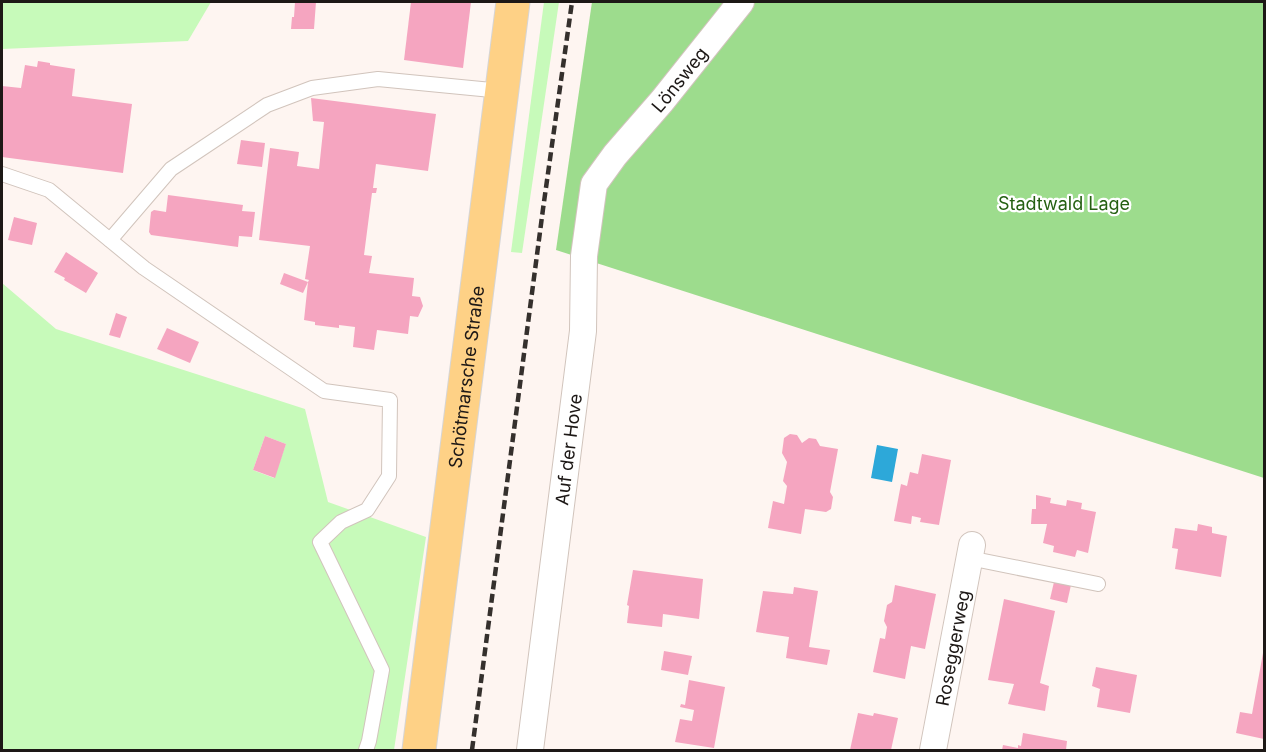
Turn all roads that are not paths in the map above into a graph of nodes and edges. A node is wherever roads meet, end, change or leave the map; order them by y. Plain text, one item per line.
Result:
1 (513, 2) edge
2 (741, 2) edge
3 (502, 91) junction
4 (615, 155) joint
5 (2, 174) edge
6 (110, 240) junction
7 (971, 552) joint
8 (1098, 584) dead end
9 (366, 750) edge
10 (419, 750) edge
11 (530, 750) edge
12 (933, 750) edge

1 - 3 main road, Schötmarsche Straße
2 - 4 street, Lönsweg
3 - 6 lane
3 - 10 main road, Schötmarsche Straße
4 - 11 street, Auf der Hove
5 - 6 lane
6 - 9 lane
7 - 8 lane
7 - 12 street, Roseggerweg

